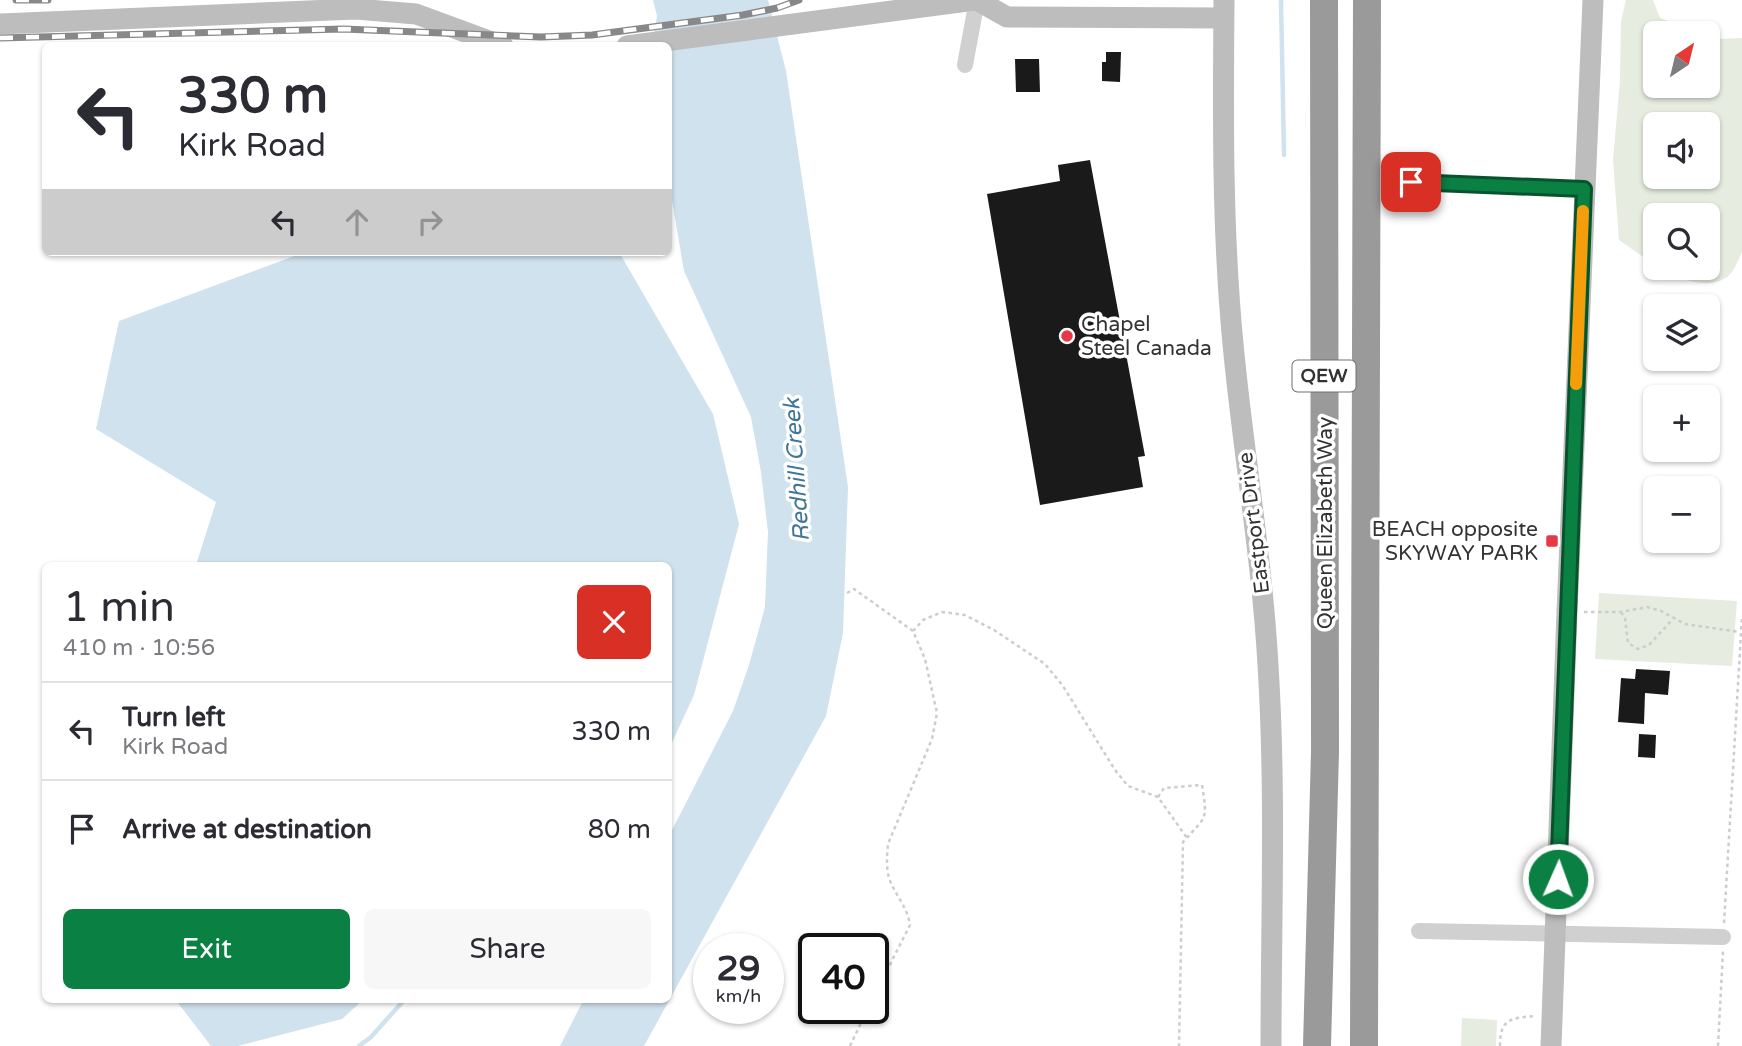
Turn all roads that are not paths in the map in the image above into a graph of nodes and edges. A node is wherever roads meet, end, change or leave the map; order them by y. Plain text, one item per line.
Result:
1 (976, 0) edge
2 (1324, 0) edge
3 (1367, 0) edge
4 (1593, 0) edge
5 (1224, 9) edge
6 (0, 24) edge
7 (492, 42) edge
8 (653, 42) edge
9 (965, 65) dead end
10 (1411, 182) dead end
11 (1584, 189) junction
12 (1419, 931) dead end
13 (1557, 933) junction
14 (1723, 937) road end
15 (1364, 1014) junction
16 (1270, 1046) edge
17 (1317, 1046) edge
18 (1364, 1046) edge
19 (1376, 1046) edge
20 (1551, 1046) edge

1 - 5 street
1 - 8 street
1 - 9 street
2 - 17 highway, Queen Elizabeth Way / QEW
3 - 15 highway, Queen Elizabeth Way / QEW
4 - 11 street
5 - 16 street, Eastport Drive
6 - 7 street
10 - 11 street
11 - 13 street
12 - 13 street
13 - 14 street
13 - 20 street
15 - 18 highway, Queen Elizabeth Way / QEW
15 - 19 highway

